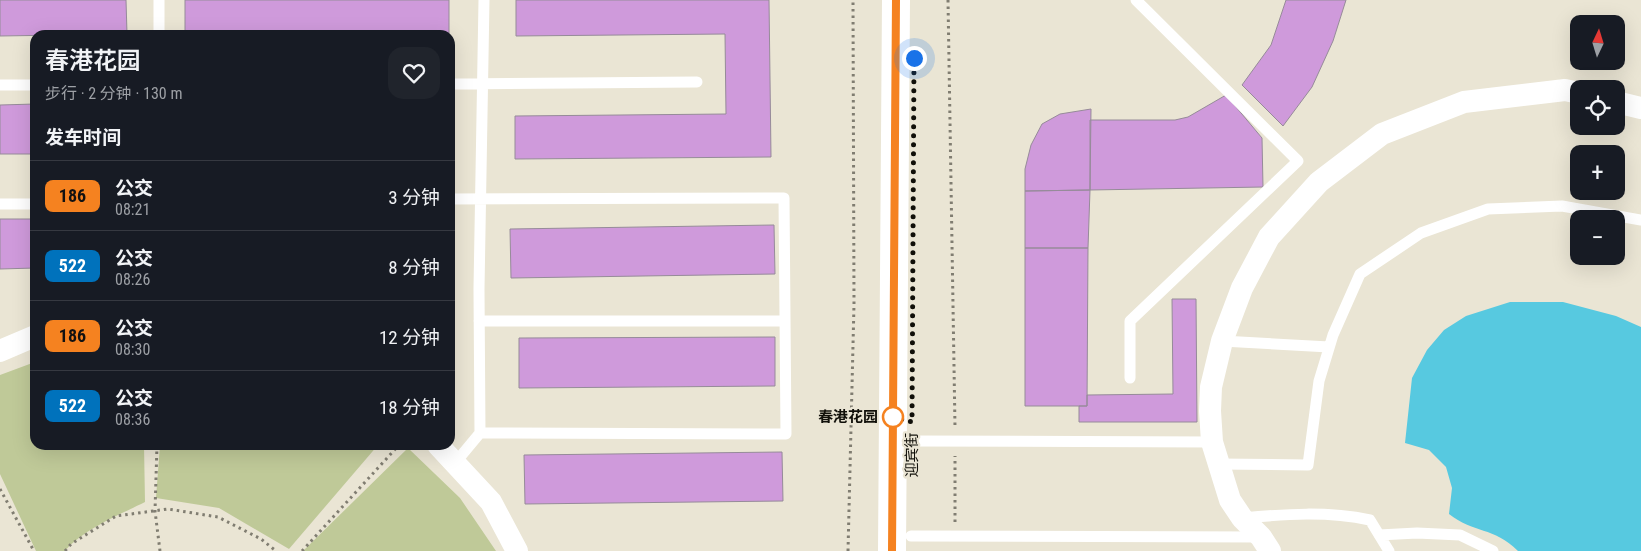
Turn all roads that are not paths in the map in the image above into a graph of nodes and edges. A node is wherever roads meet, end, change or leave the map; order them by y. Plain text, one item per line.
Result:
1 (159, 0) edge
2 (484, 0) edge
3 (896, 0) edge
4 (914, 0) edge
5 (1136, 0) edge
6 (159, 30) edge
7 (696, 82) dead end
8 (455, 84) edge
9 (482, 84) junction
10 (0, 85) edge
11 (30, 85) edge
12 (1570, 91) edge
13 (1625, 104) edge
14 (1641, 108) edge
15 (480, 199) junction
16 (455, 200) edge
17 (0, 204) edge
18 (30, 204) edge
19 (1641, 220) edge
20 (479, 321) junction
21 (785, 321) junction
22 (30, 338) edge
23 (1222, 341) junction
24 (1329, 347) junction
25 (0, 351) edge
26 (1130, 378) dead end
27 (480, 433) junction
28 (912, 441) junction
29 (1212, 442) junction
30 (443, 450) edge
31 (455, 463) junction
32 (1218, 464) junction
33 (1242, 518) junction
34 (1379, 535) junction
35 (1199, 539) junction
36 (1266, 544) edge
37 (905, 546) edge
38 (517, 551) edge
39 (1198, 551) edge
40 (1389, 551) edge
41 (1492, 551) edge

1 - 6 lane
2 - 9 lane
3 - 37 main road, 迎宾街
4 - 28 main road, 迎宾街
5 - 26 lane
7 - 9 lane
8 - 9 lane
9 - 15 lane
10 - 11 lane
12 - 23 street
13 - 14 street
15 - 16 lane
15 - 20 lane
15 - 21 lane
17 - 18 lane
19 - 24 lane
20 - 21 lane
20 - 27 lane
21 - 27 lane
22 - 25 street
23 - 24 lane
23 - 29 street
24 - 32 lane
27 - 31 lane
28 - 29 lane
28 - 37 main road, 迎宾街
29 - 32 street
30 - 31 street
31 - 38 street
32 - 33 street
33 - 34 lane
33 - 36 street
34 - 40 lane
34 - 41 lane
35 - 36 lane
35 - 37 lane
35 - 39 lane

